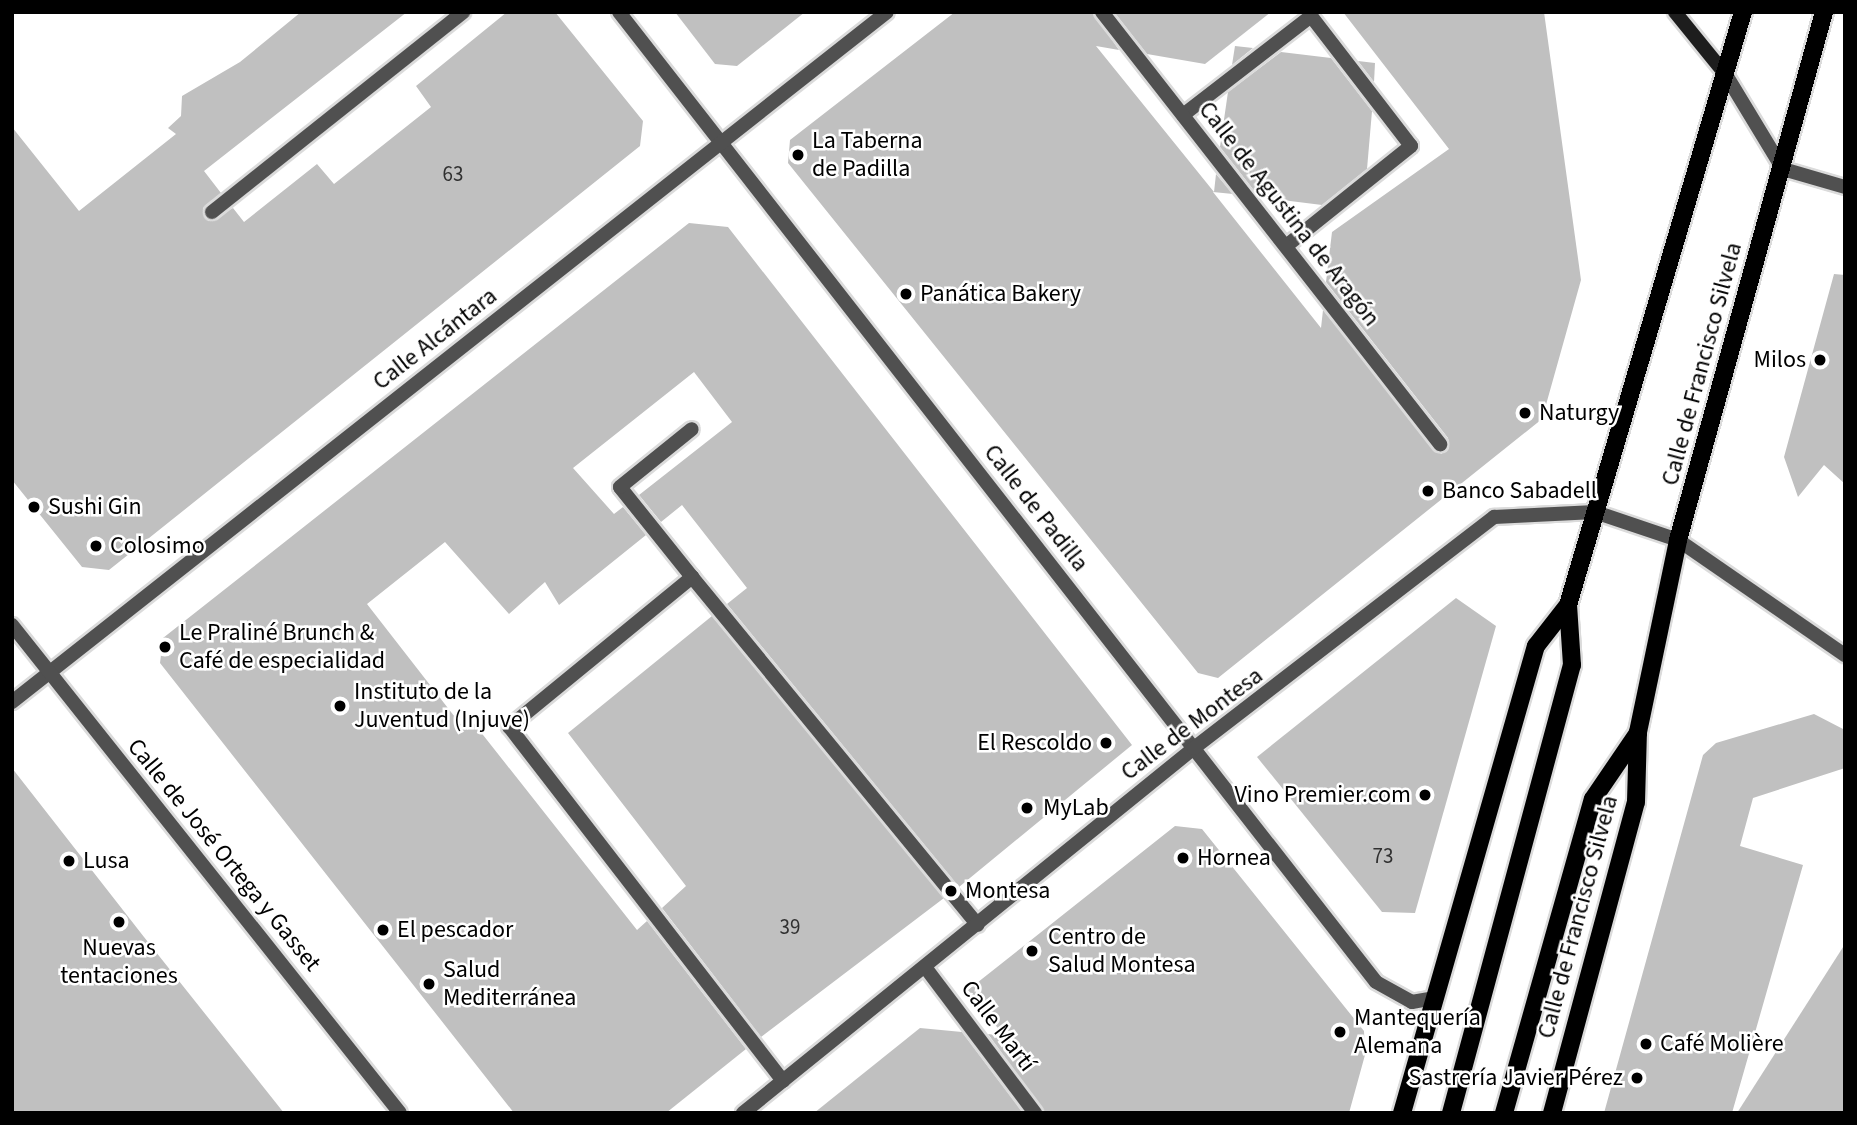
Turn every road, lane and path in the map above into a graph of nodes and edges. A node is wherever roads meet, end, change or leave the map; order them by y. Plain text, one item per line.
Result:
1 (463, 12) edge
2 (619, 12) edge
3 (887, 12) edge
4 (1102, 12) edge
5 (1675, 12) edge
6 (1743, 12) edge
7 (1824, 12) edge
8 (1726, 75) junction
9 (1183, 115) junction
10 (718, 144) junction
11 (1783, 169) junction
12 (1845, 187) edge
13 (212, 212) dead end
14 (1286, 246) junction
15 (692, 429) dead end
16 (1440, 444) dead end
17 (1595, 512) junction
18 (1678, 541) junction
19 (692, 577) junction
20 (1568, 606) junction
21 (12, 625) edge
22 (1845, 655) edge
23 (50, 672) junction
24 (12, 702) edge
25 (1639, 732) junction
26 (1194, 748) junction
27 (978, 925) junction
28 (925, 967) junction
29 (1434, 998) junction
30 (783, 1082) junction
31 (400, 1113) edge
32 (743, 1113) edge
33 (1035, 1113) edge
34 (1402, 1113) edge
35 (1451, 1113) edge
36 (1503, 1113) edge
37 (1552, 1113) edge

1 - 13 street
2 - 10 street, Calle de Padilla
3 - 10 street, Calle Alcántara
4 - 9 street, Calle de Agustina de Aragón
5 - 8 main road
6 - 8 main road
7 - 11 main road, Calle de Francisco Silvela
8 - 11 street
8 - 17 main road
9 - 14 street, Calle de Agustina de Aragón
9 - 14 street
10 - 23 street, Calle Alcántara
10 - 26 street, Calle de Padilla
11 - 12 street
11 - 18 main road, Calle de Francisco Silvela
14 - 16 street, Calle de Agustina de Aragón
15 - 19 street
17 - 18 street
17 - 20 main road
17 - 26 street, Calle de Montesa
18 - 22 street
18 - 25 main road, Calle de Francisco Silvela
19 - 27 street
19 - 30 street
20 - 29 main road
20 - 35 main road
21 - 23 street, Calle de José Ortega y Gasset
23 - 24 street, Calle Alcántara
23 - 31 street, Calle de José Ortega y Gasset
25 - 36 main road, Calle de Francisco Silvela
25 - 37 main road, Calle de Francisco Silvela
26 - 27 street, Calle de Montesa
26 - 29 street, Calle de Padilla
27 - 28 street, Calle de Montesa
28 - 30 street, Calle de Montesa
28 - 33 street, Calle Martí
29 - 34 main road
30 - 32 street, Calle de Montesa

